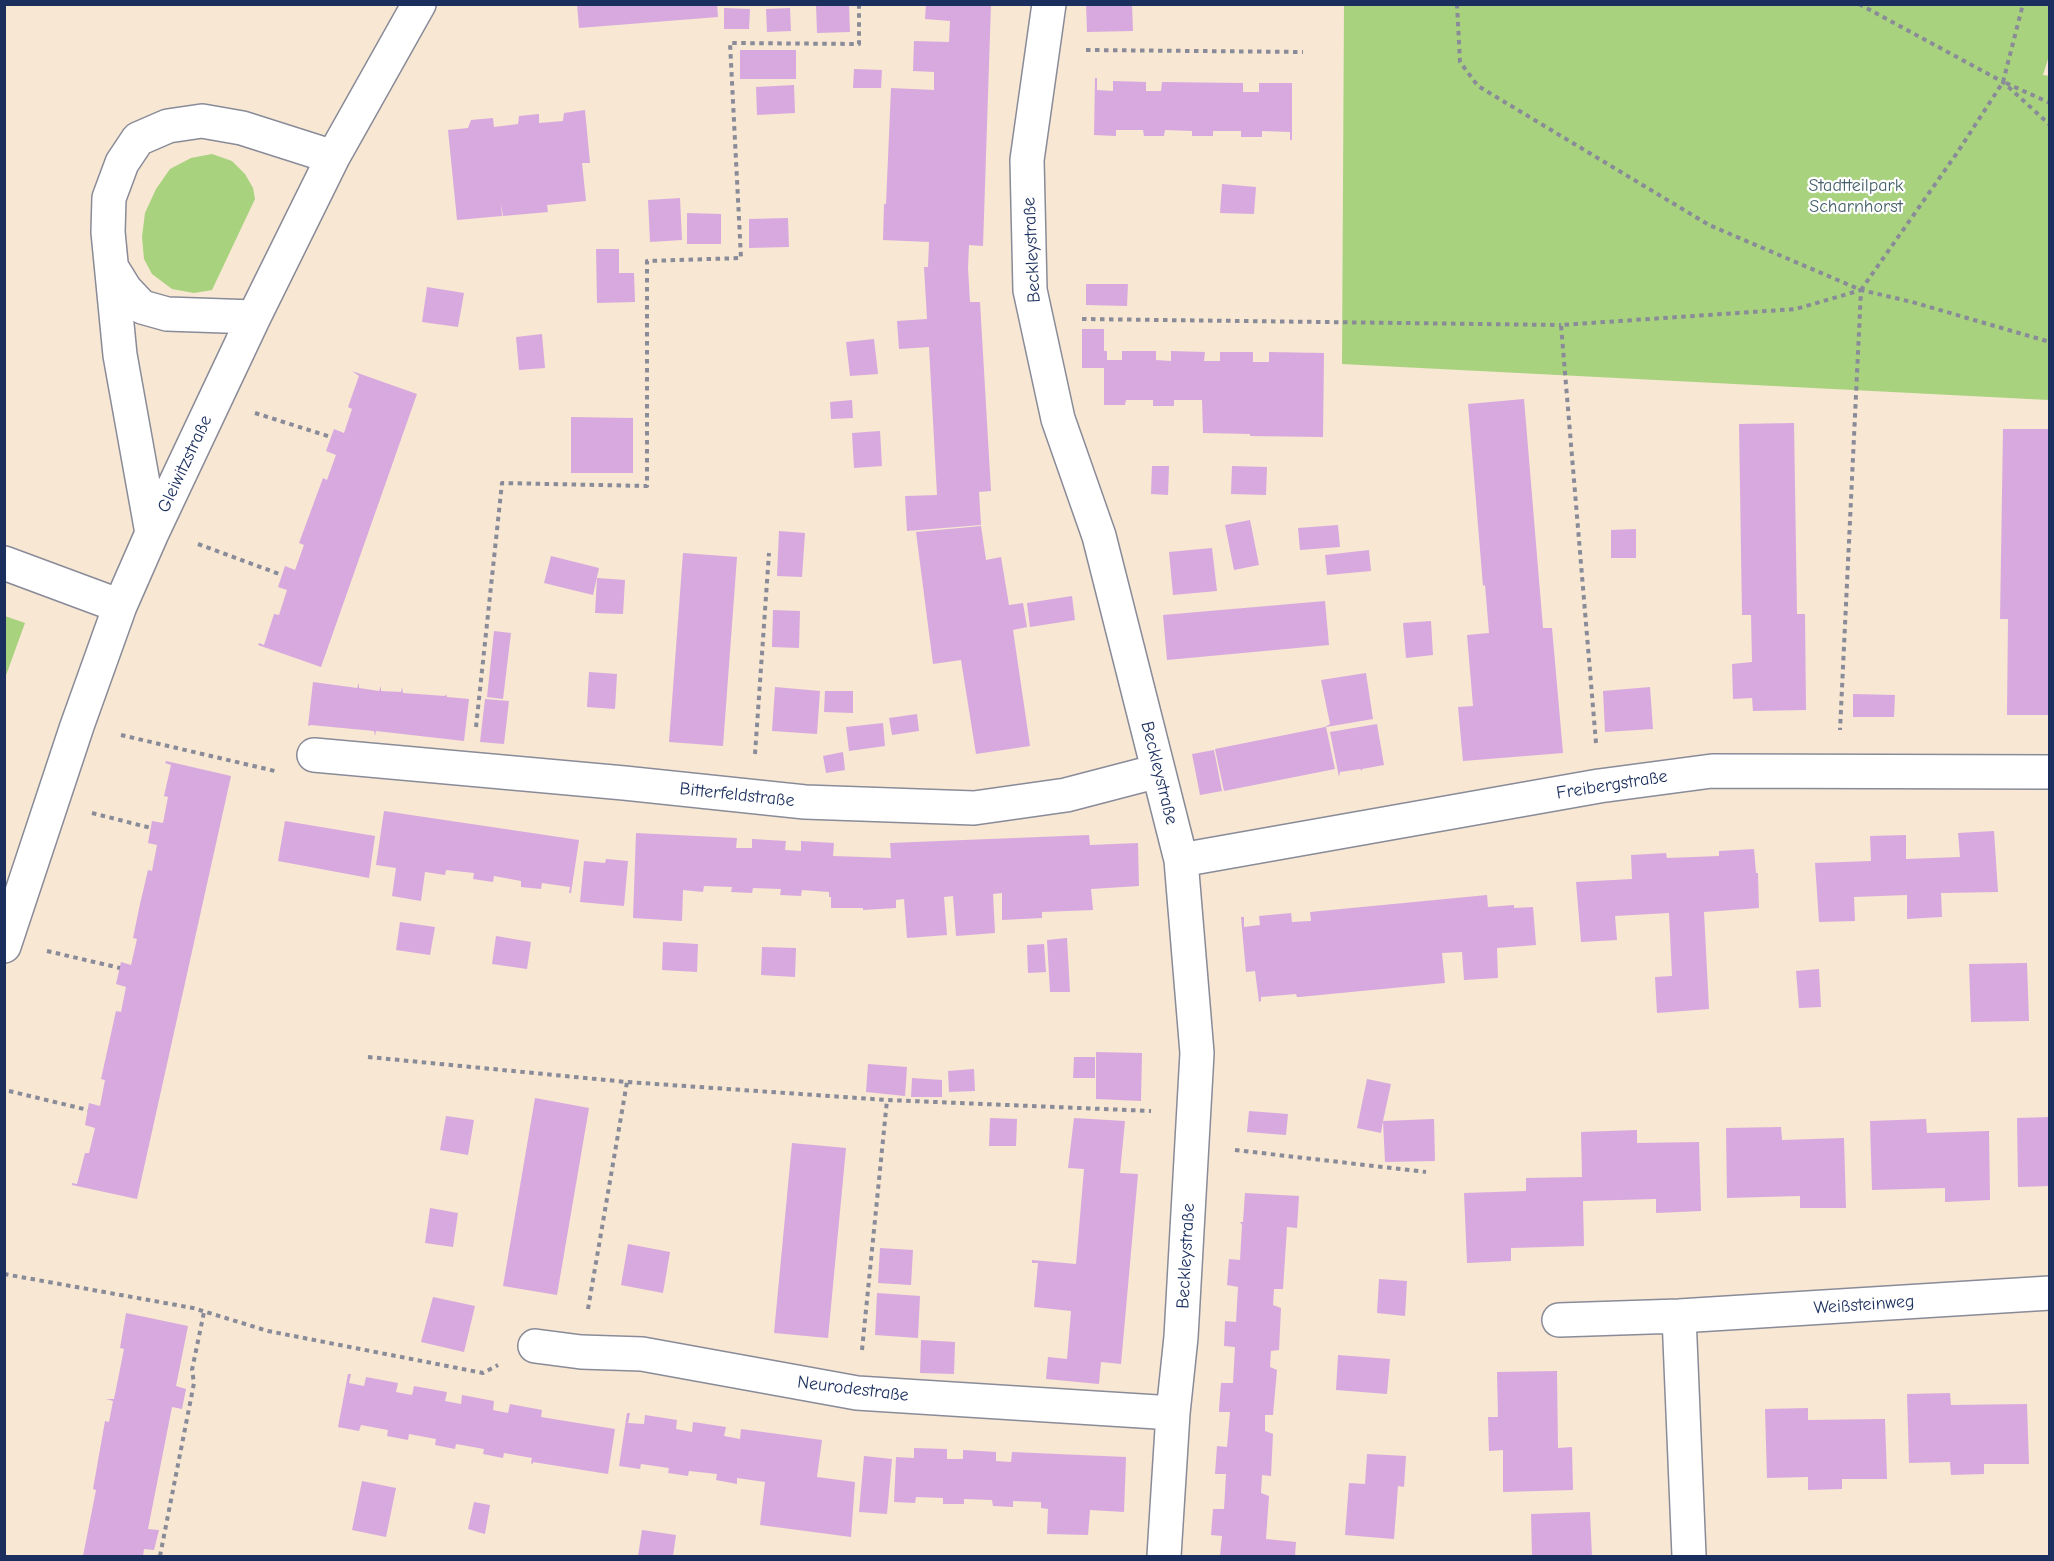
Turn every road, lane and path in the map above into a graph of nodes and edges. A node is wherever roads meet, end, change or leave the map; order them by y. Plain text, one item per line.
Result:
1 (419, 4) edge
2 (859, 4) edge
3 (1049, 4) edge
4 (1457, 4) edge
5 (1859, 4) edge
6 (2023, 4) edge
7 (1043, 49) junction
8 (1303, 52) dead end
9 (2003, 82) junction
10 (2049, 103) edge
11 (2049, 125) edge
12 (333, 157) junction
13 (111, 266) junction
14 (1861, 290) junction
15 (254, 317) junction
16 (1037, 319) junction
17 (1561, 325) junction
18 (2049, 342) edge
19 (254, 413) dead end
20 (331, 437) dead end
21 (152, 533) junction
22 (198, 544) dead end
23 (769, 553) dead end
24 (4, 563) edge
25 (282, 575) dead end
26 (120, 606) junction
27 (121, 735) dead end
28 (314, 755) joint
29 (1838, 770) junction
30 (471, 771) junction
31 (1158, 771) junction
32 (2049, 772) edge
33 (1599, 786) junction
34 (752, 796) junction
35 (92, 813) dead end
36 (151, 828) dead end
37 (1181, 860) junction
38 (4, 946) edge
39 (46, 951) dead end
40 (120, 968) dead end
41 (368, 1057) dead end
42 (627, 1083) junction
43 (9, 1091) dead end
44 (887, 1100) junction
45 (88, 1110) dead end
46 (1195, 1113) junction
47 (1426, 1172) dead end
48 (4, 1274) edge
49 (2049, 1293) edge
50 (204, 1312) junction
51 (1679, 1316) junction
52 (1559, 1320) dead end
53 (535, 1346) joint
54 (581, 1352) junction
55 (857, 1393) junction
56 (1173, 1413) junction
57 (160, 1557) edge
58 (1164, 1557) edge
59 (1689, 1557) edge

1 - 12 street, Gleiwitzstraße
2 - 30 path
3 - 7 street, Beckleystraße
4 - 14 path
5 - 9 path
6 - 9 path
7 - 8 path
7 - 16 street, Beckleystraße
9 - 10 path
9 - 11 path
9 - 14 path
12 - 13 street
12 - 15 street, Gleiwitzstraße
13 - 15 street
13 - 21 street
14 - 17 path
14 - 18 path
14 - 29 path
15 - 21 street, Gleiwitzstraße
16 - 17 path
16 - 31 street, Beckleystraße
17 - 33 path
19 - 20 path
21 - 26 street, Gleiwitzstraße
22 - 25 path
23 - 34 path
24 - 26 street
26 - 38 street, Gleiwitzstraße
27 - 28 path
28 - 30 street, Bitterfeldstraße
29 - 32 street, Freibergstraße
29 - 33 street, Freibergstraße
30 - 34 street, Bitterfeldstraße
31 - 34 street, Bitterfeldstraße
31 - 37 street, Beckleystraße
33 - 37 street, Freibergstraße
35 - 36 path
37 - 46 street, Beckleystraße
39 - 40 path
41 - 42 path
42 - 44 path
42 - 54 path
43 - 45 path
44 - 46 path
44 - 55 path
46 - 47 path
46 - 56 street, Beckleystraße
48 - 50 path
49 - 51 street, Weißsteinweg
50 - 53 path
50 - 57 path
51 - 52 street, Weißsteinweg
51 - 59 street
53 - 54 street, Neurodestraße
54 - 55 street, Neurodestraße
55 - 56 street, Neurodestraße
56 - 58 street, Beckleystraße

